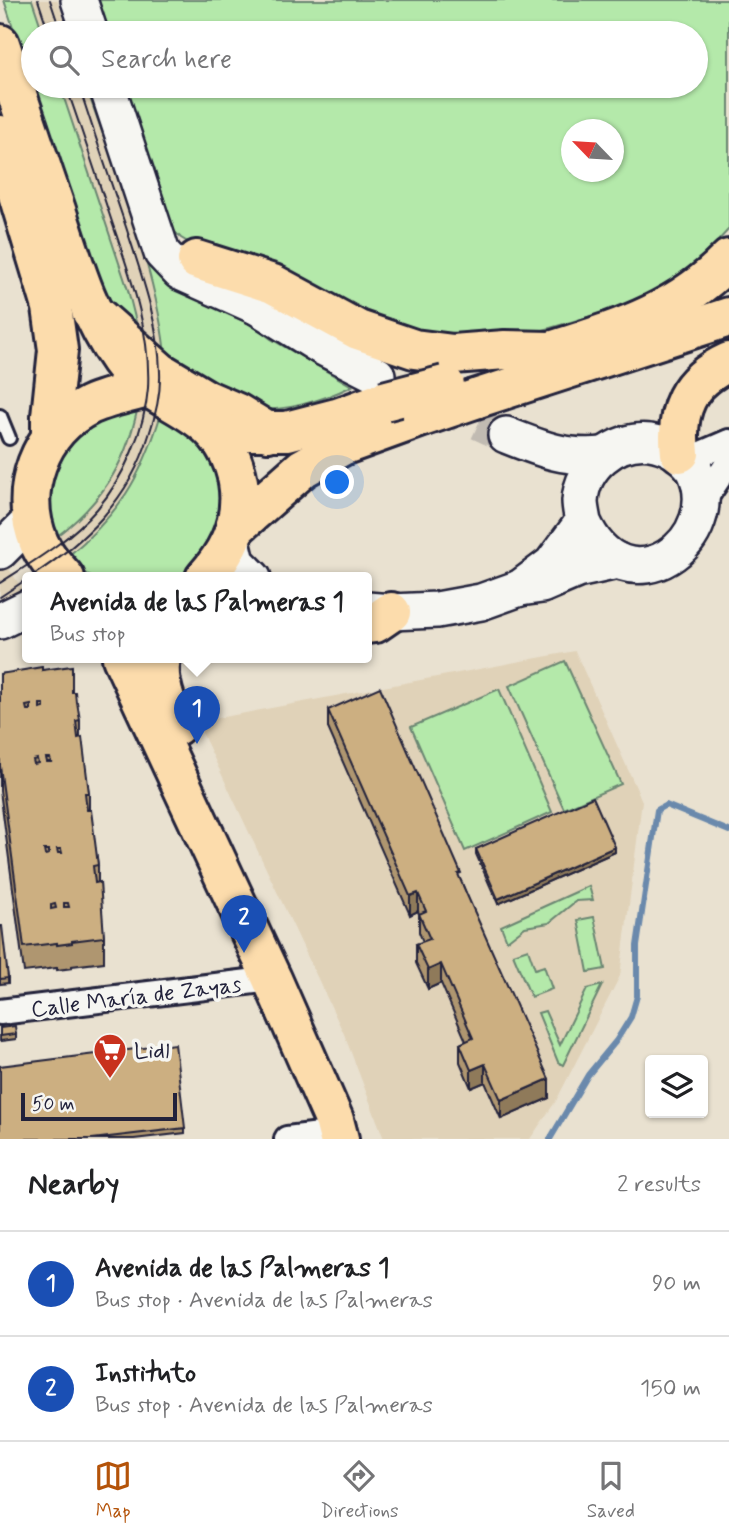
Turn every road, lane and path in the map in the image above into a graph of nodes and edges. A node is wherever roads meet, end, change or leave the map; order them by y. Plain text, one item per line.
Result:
1 (79, 0) edge
2 (86, 21) edge
3 (0, 44) edge
4 (111, 98) edge
5 (0, 135) edge
6 (151, 220) junction
7 (729, 258) edge
8 (197, 260) junction
9 (256, 306) junction
10 (91, 312) junction
11 (729, 317) edge
12 (550, 351) junction
13 (729, 362) edge
14 (148, 388) junction
15 (381, 388) junction
16 (460, 392) junction
17 (0, 416) edge
18 (206, 423) junction
19 (268, 432) junction
20 (51, 435) junction
21 (9, 438) dead end
22 (729, 442) edge
23 (604, 455) junction
24 (683, 457) junction
25 (729, 462) edge
26 (705, 498) junction
27 (582, 512) junction
28 (32, 519) junction
29 (234, 534) junction
30 (0, 551) edge
31 (618, 561) junction
32 (60, 572) edge
33 (212, 572) edge
34 (247, 572) edge
35 (520, 588) junction
36 (22, 610) edge
37 (375, 615) edge
38 (0, 621) edge
39 (124, 663) edge
40 (160, 663) edge
41 (272, 979) junction
42 (0, 1013) edge
43 (346, 1137) edge
44 (287, 1139) edge

1 - 2 street
3 - 10 main road
4 - 6 street
5 - 20 main road
6 - 8 street
6 - 9 street
7 - 12 main road
8 - 9 street
8 - 12 main road
9 - 15 street
10 - 14 main road
10 - 19 main road
11 - 16 main road
12 - 16 main road
13 - 24 main road
14 - 18 main road
14 - 20 main road
15 - 16 main road, bridge
15 - 19 main road
16 - 29 main road, bridge
17 - 21 lane
18 - 19 main road
18 - 29 main road
20 - 28 main road
22 - 24 street
23 - 24 street
23 - 27 street
23 - 27 street
24 - 26 street
25 - 26 street
26 - 31 street
27 - 31 street
27 - 35 street
28 - 30 street
28 - 32 main road
29 - 33 main road
29 - 34 street
31 - 35 street
35 - 37 street
36 - 38 street
39 - 41 main road
40 - 43 main road
41 - 42 street, Calle María de Zayas
41 - 43 main road
43 - 44 street

